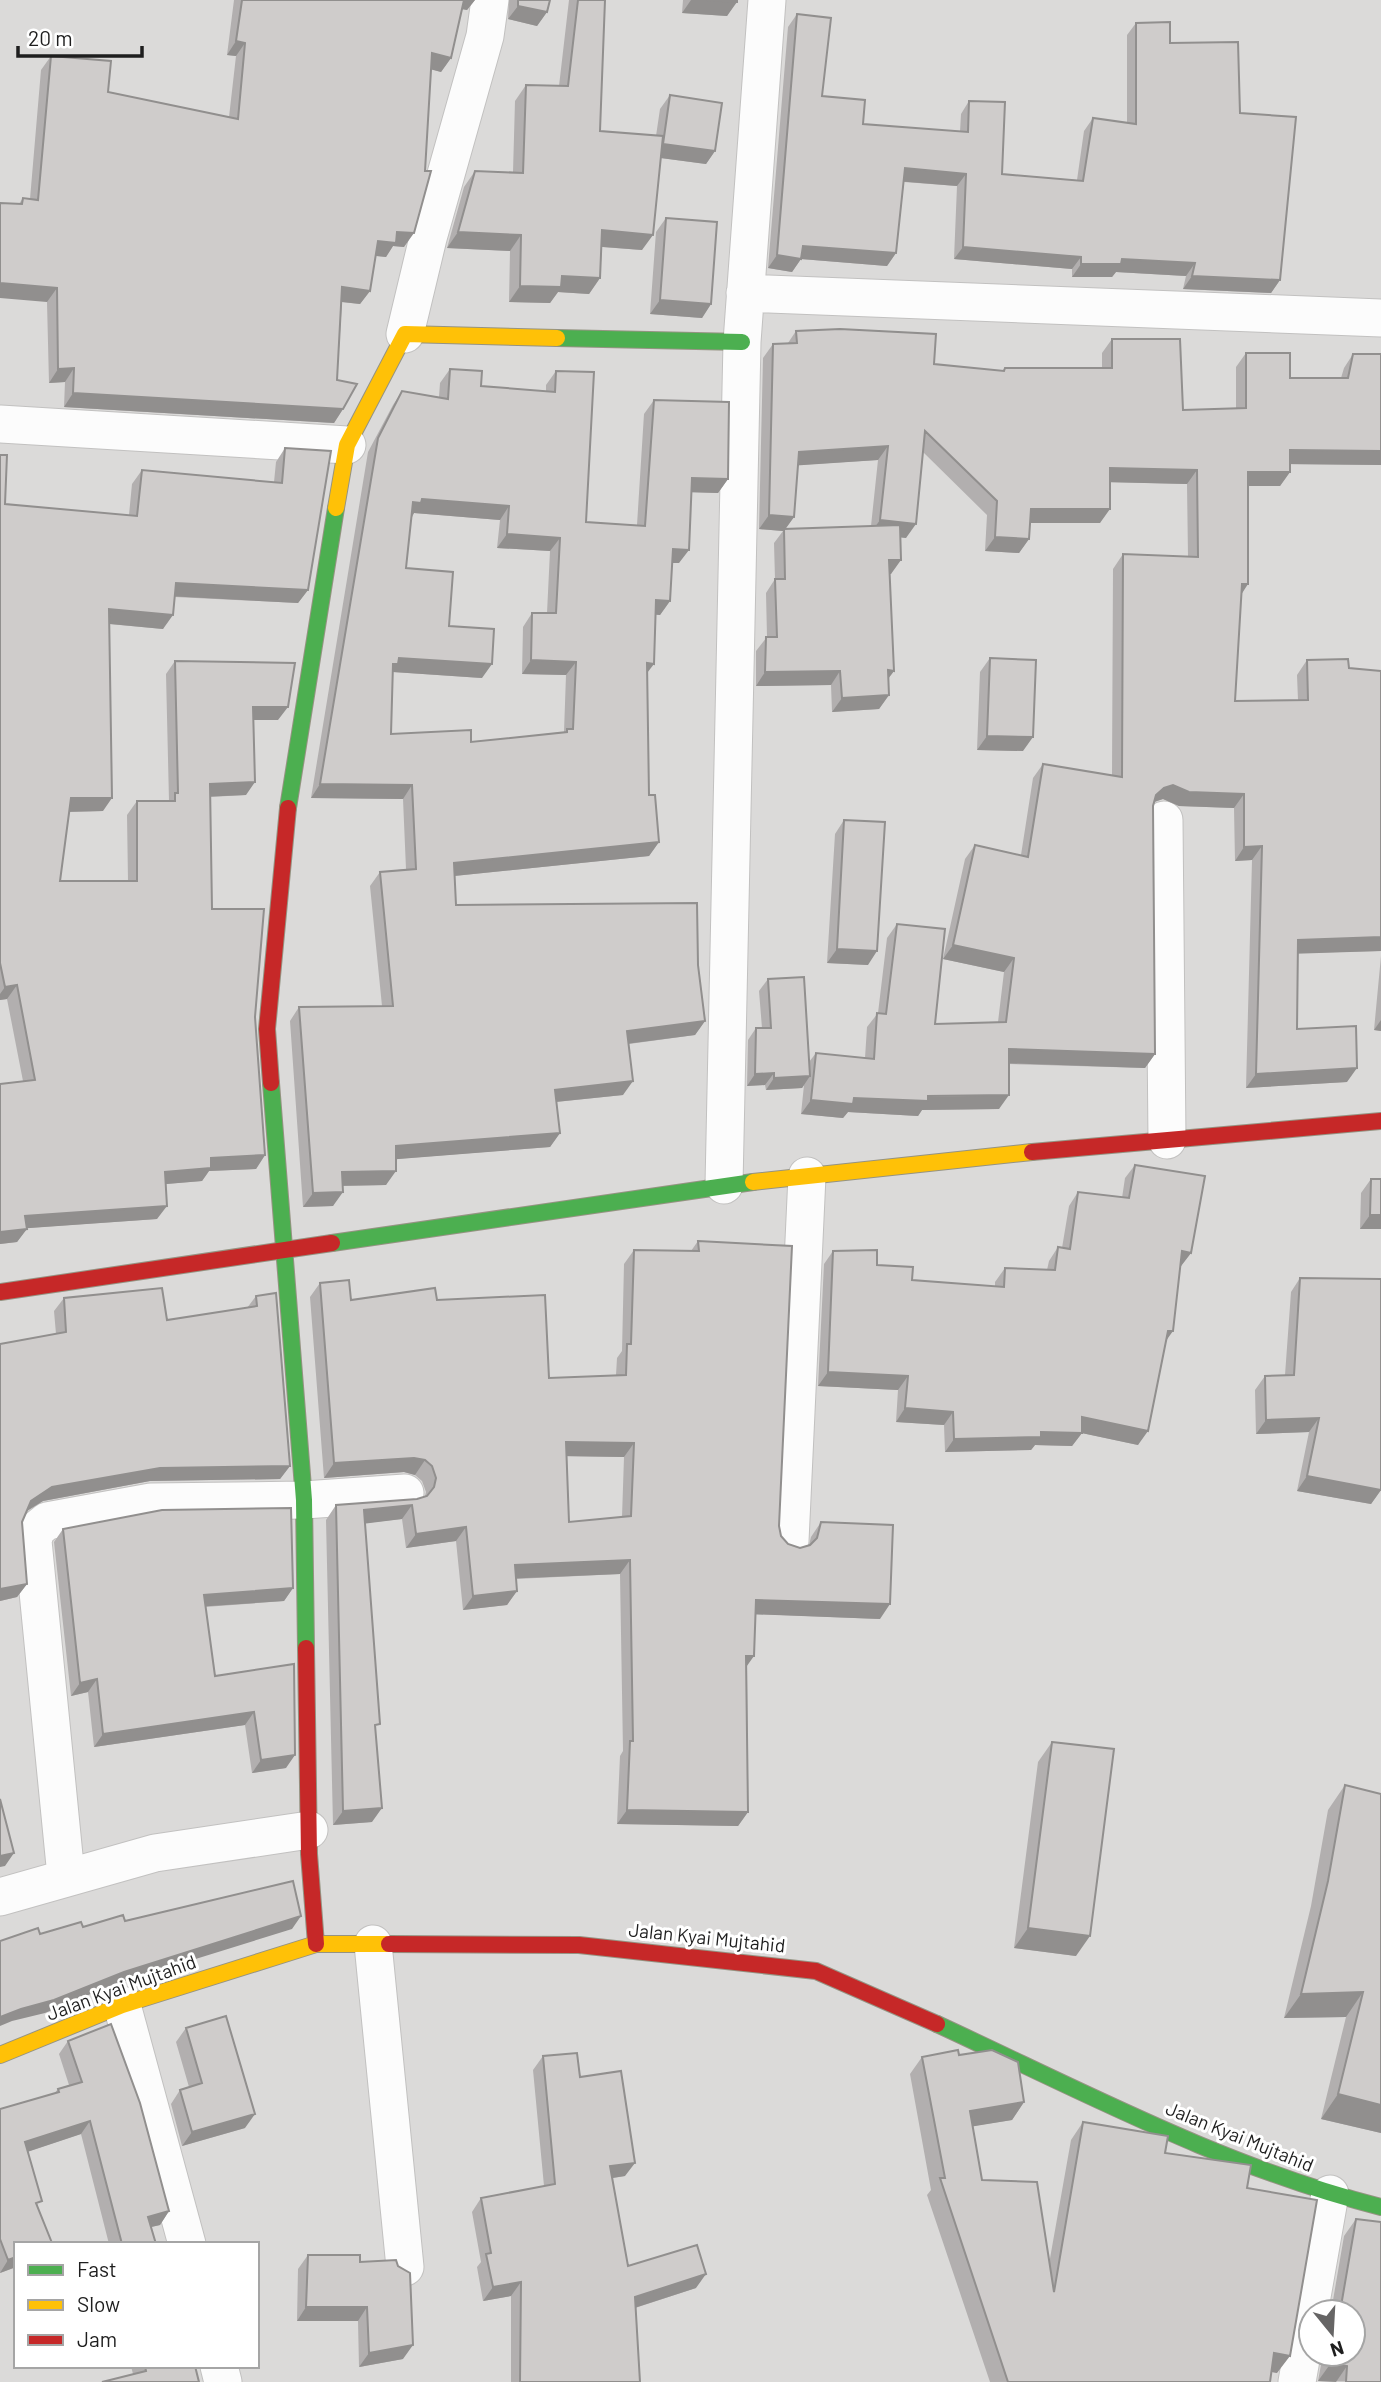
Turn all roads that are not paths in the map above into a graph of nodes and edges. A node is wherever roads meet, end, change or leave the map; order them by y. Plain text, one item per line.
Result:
1 (490, 0) edge
2 (767, 0) edge
3 (745, 293) junction
4 (1381, 318) edge
5 (404, 334) junction
6 (742, 342) junction
7 (0, 424) edge
8 (347, 445) junction
9 (1164, 820) dead end
10 (1381, 1121) edge
11 (1167, 1140) junction
12 (807, 1176) junction
13 (724, 1185) junction
14 (284, 1251) junction
15 (0, 1292) edge
16 (405, 1493) dead end
17 (304, 1500) junction
18 (790, 1541) edge
19 (309, 1842) junction
20 (66, 1876) junction
21 (0, 1897) edge
22 (316, 1944) junction
23 (373, 1944) junction
24 (122, 2006) junction
25 (0, 2055) edge
26 (1329, 2194) junction
27 (1381, 2207) edge
28 (186, 2242) edge
29 (405, 2267) edge
30 (1297, 2382) edge

1 - 5 street
2 - 3 street
3 - 4 street
3 - 6 street
5 - 6 street
5 - 8 street
6 - 13 street
7 - 8 street
8 - 14 street
9 - 11 street
10 - 11 street
11 - 12 street
12 - 13 street
12 - 18 street
13 - 14 street
14 - 15 street
14 - 17 street
16 - 17 street
17 - 19 street
17 - 20 street
19 - 20 street
19 - 22 street
20 - 21 street
22 - 23 street, Jalan Kyai Mujtahid
22 - 24 street, Jalan Kyai Mujtahid
23 - 26 street, Jalan Kyai Mujtahid
23 - 29 street
24 - 25 street, Jalan Kyai Mujtahid
24 - 28 street
26 - 27 street, Jalan Kyai Mujtahid
26 - 30 street

